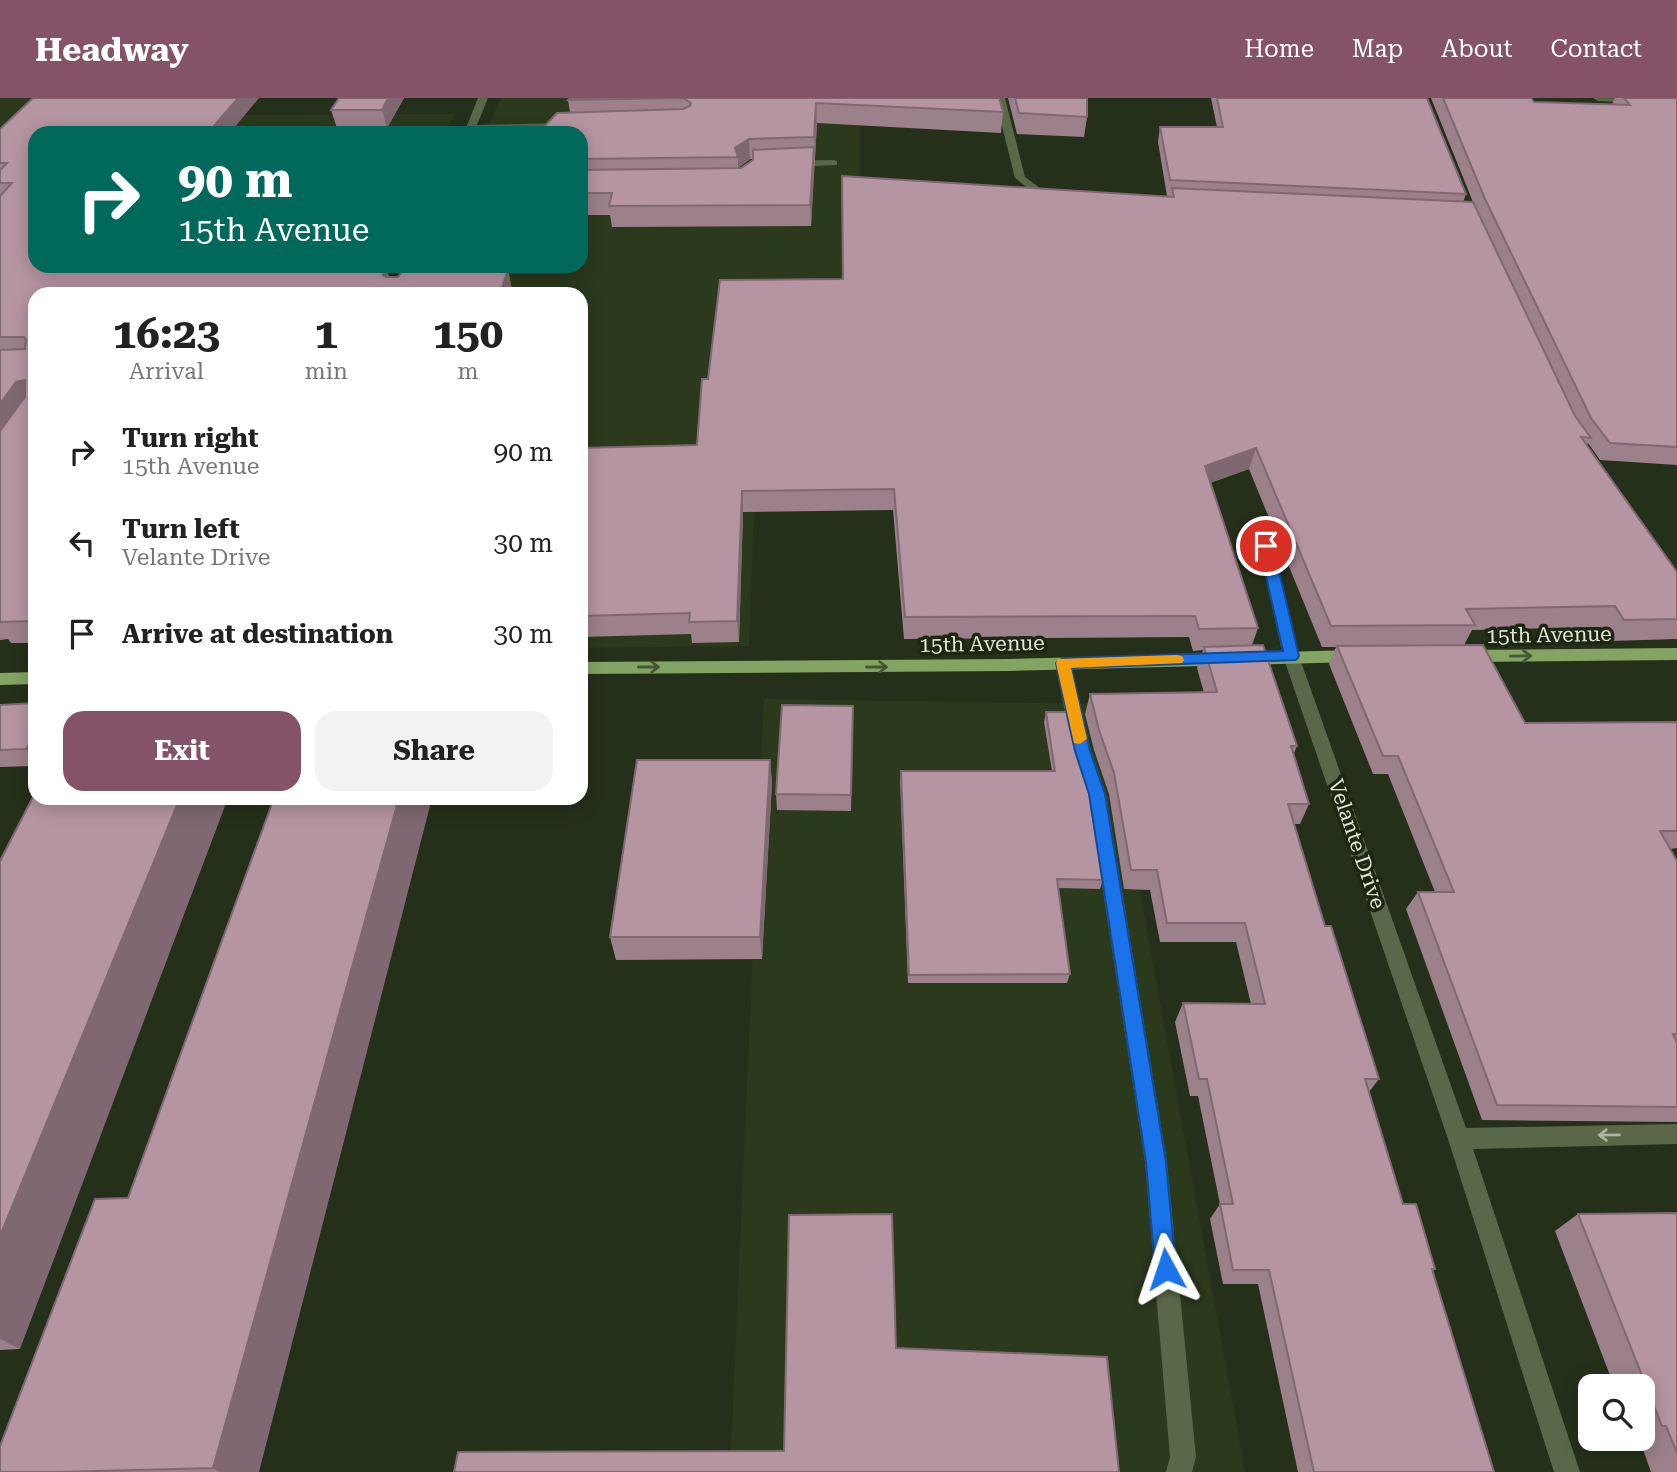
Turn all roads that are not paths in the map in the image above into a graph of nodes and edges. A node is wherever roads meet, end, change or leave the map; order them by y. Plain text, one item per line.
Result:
1 (483, 98) edge
2 (1000, 98) edge
3 (1598, 98) edge
4 (1677, 102) edge
5 (472, 126) edge
6 (834, 163) dead end
7 (778, 165) edge
8 (1072, 197) edge
9 (1266, 546) dead end
10 (1677, 654) edge
11 (1291, 656) junction
12 (1370, 656) edge
13 (1450, 656) edge
14 (1063, 663) junction
15 (588, 668) edge
16 (28, 678) edge
17 (0, 679) edge
18 (1677, 1134) edge
19 (1459, 1139) junction
20 (1179, 1472) edge
21 (1567, 1472) edge

1 - 5 street
2 - 8 street
3 - 4 street
6 - 7 street
9 - 11 street, Velante Drive
13 -> 10 main road, 15th Avenue
11 - 12 main road, 15th Avenue
11 - 14 main road, 15th Avenue
11 - 19 street, Velante Drive
15 -> 14 main road, 15th Avenue
14 - 20 street
16 - 17 main road
18 -> 19 street
19 - 21 street, Velante Drive

